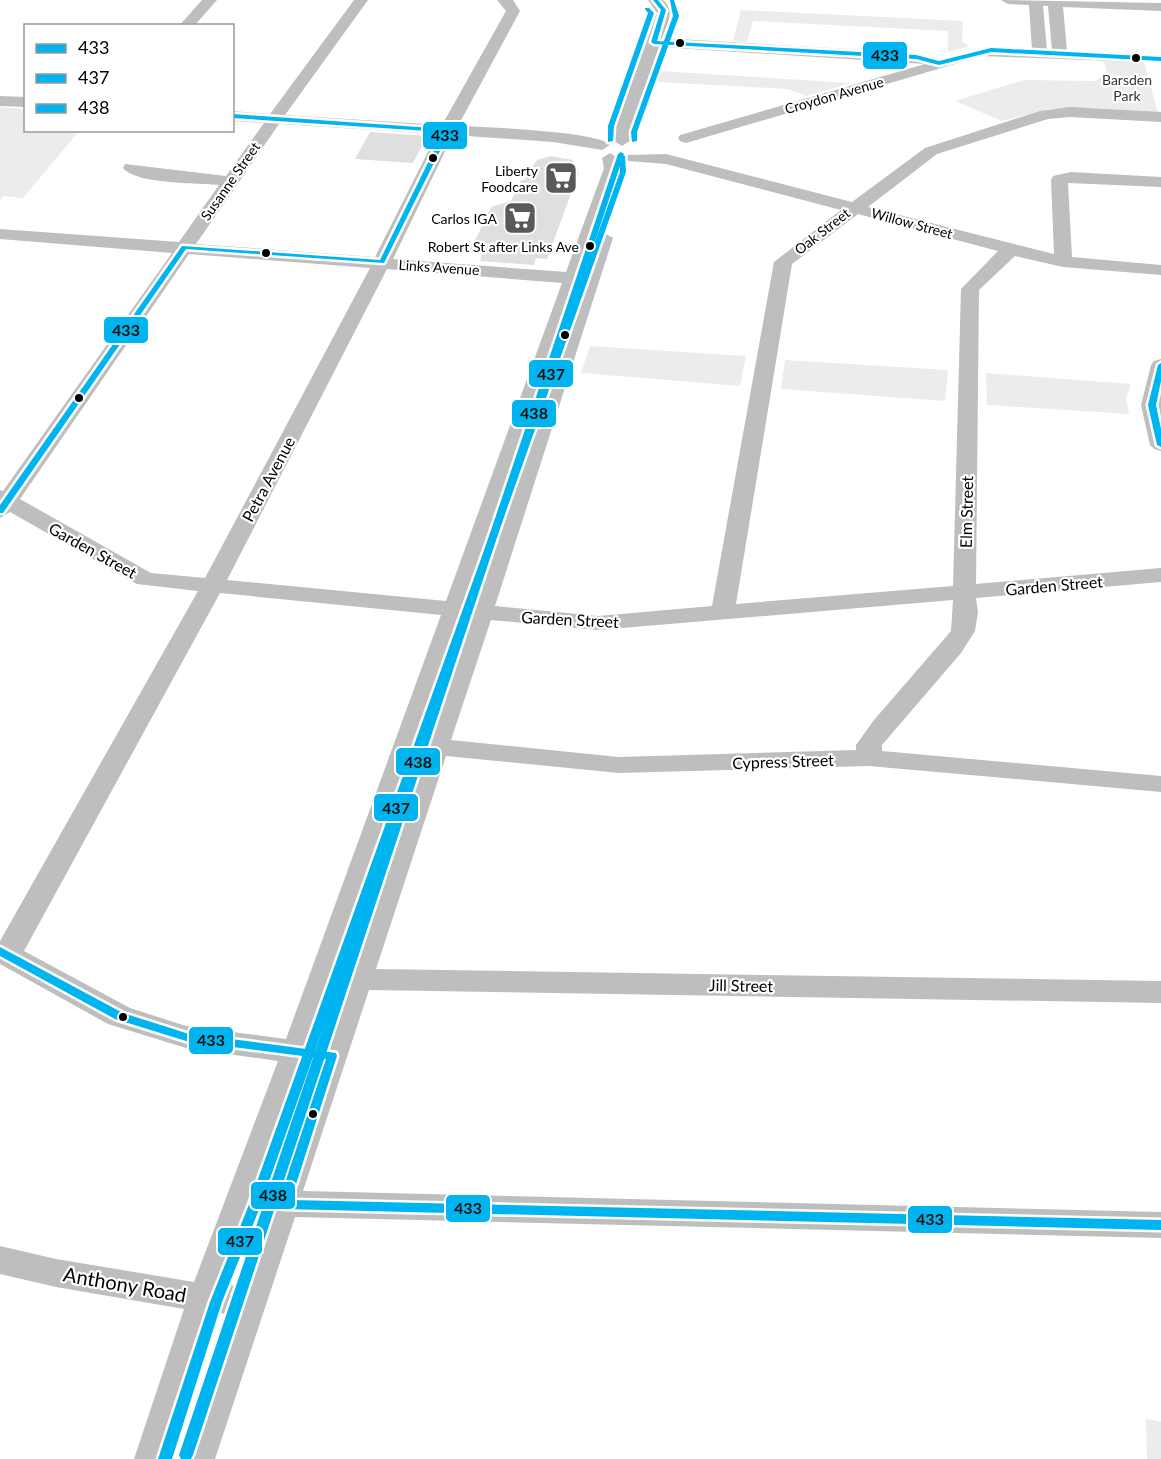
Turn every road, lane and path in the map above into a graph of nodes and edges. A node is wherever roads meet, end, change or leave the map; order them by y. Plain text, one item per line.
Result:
1 (210, 0) edge
2 (361, 0) edge
3 (504, 0) edge
4 (655, 0) edge
5 (1008, 0) edge
6 (1036, 1) edge
7 (1055, 2) junction
8 (1129, 3) edge
9 (1157, 5) edge
10 (188, 24) edge
11 (654, 42) junction
12 (1040, 53) junction
13 (1060, 54) junction
14 (1161, 59) edge
15 (939, 63) junction
16 (0, 101) edge
17 (24, 102) edge
18 (234, 116) edge
19 (1161, 117) edge
20 (272, 119) junction
21 (447, 130) junction
22 (686, 138) dead end
23 (624, 152) junction
24 (131, 168) dead end
25 (230, 181) junction
26 (1161, 182) edge
27 (852, 208) junction
28 (0, 234) edge
29 (184, 247) junction
30 (1011, 249) junction
31 (382, 262) junction
32 (1063, 262) junction
33 (1161, 270) edge
34 (581, 278) junction
35 (1161, 365) edge
36 (1161, 446) edge
37 (2, 503) edge
38 (1161, 575) edge
39 (212, 586) junction
40 (964, 593) junction
41 (453, 611) junction
42 (481, 613) junction
43 (723, 613) junction
44 (406, 743) junction
45 (437, 746) junction
46 (869, 758) junction
47 (1161, 784) edge
48 (4, 953) edge
49 (322, 979) junction
50 (356, 980) junction
51 (1161, 992) edge
52 (296, 1052) junction
53 (332, 1056) junction
54 (243, 1203) junction
55 (284, 1204) junction
56 (1161, 1225) edge
57 (0, 1260) edge
58 (205, 1298) junction
59 (251, 1300) junction
60 (152, 1459) edge
61 (197, 1459) edge

1 - 10 street
2 - 20 street, Susanne Street
3 - 21 street, Petra Avenue
4 - 11 street
5 - 6 street
6 - 7 street
6 - 12 street
7 - 8 street
7 - 13 street
8 - 9 street
11 - 15 street
11 - 23 street
12 - 13 street, Croydon Avenue
12 - 15 street, Croydon Avenue
13 - 14 street, Croydon Avenue
15 - 22 street, Croydon Avenue
16 - 17 street
18 - 20 street, Willow Street
19 - 27 street, Oak Street
20 - 21 street, Willow Street
20 - 25 street, Susanne Street
21 - 23 street, Willow Street
21 - 31 street, Petra Avenue
23 - 27 street, Willow Street
23 - 34 street
24 - 25 street
25 - 29 street, Susanne Street
26 - 32 street
27 - 30 street, Willow Street
27 - 43 street, Oak Street
28 - 29 street, Links Avenue
29 - 31 street, Links Avenue
29 - 37 street, Susanne Street
30 - 32 street, Willow Street
30 - 40 street, Elm Street
31 - 34 street, Links Avenue
31 - 39 street, Petra Avenue
32 - 33 street, Willow Street
34 - 41 street
34 - 42 street
35 - 36 street
37 - 39 street, Garden Street
38 - 40 street, Garden Street
39 - 41 street, Garden Street
39 - 48 street, Petra Avenue
40 - 43 street, Garden Street
40 - 46 street, Elm Street
41 - 42 street, Garden Street
41 - 44 street
42 - 43 street, Garden Street
42 - 45 street
44 - 45 street, Cypress Street
44 - 49 street
45 - 46 street, Cypress Street
45 - 50 street
46 - 47 street, Cypress Street
48 - 52 street
49 - 50 street, Jill Street
49 - 52 street
50 - 51 street, Jill Street
50 - 53 street
52 - 53 street
52 - 54 street
53 - 55 street
54 - 55 street
54 - 58 street
55 - 56 street
55 - 59 street
57 - 58 street, Anthony Road
58 - 59 street, Anthony Road
58 - 60 street
59 - 61 street

